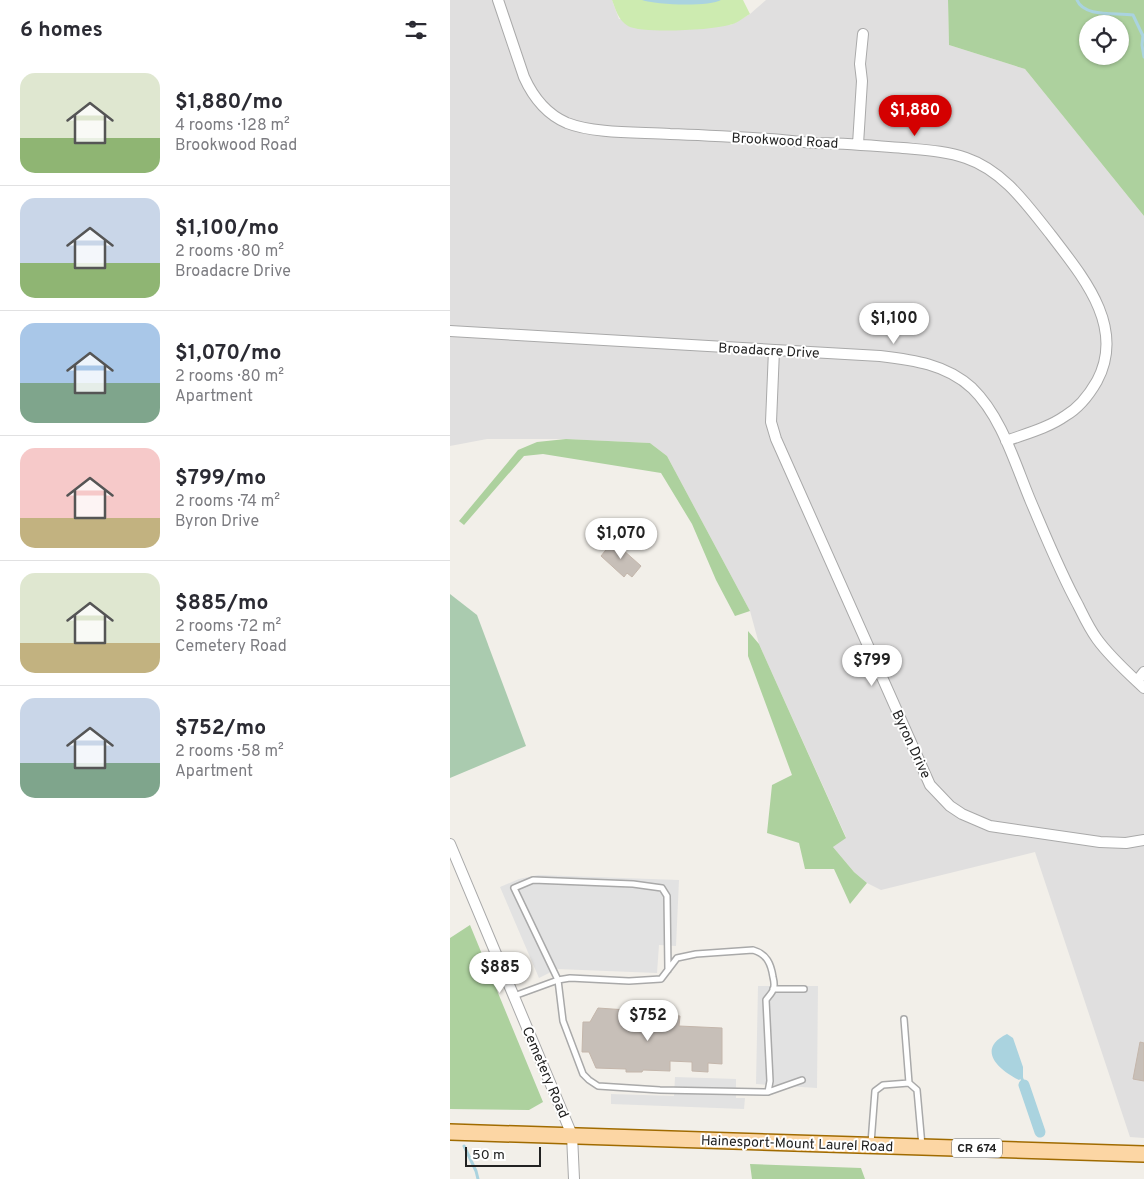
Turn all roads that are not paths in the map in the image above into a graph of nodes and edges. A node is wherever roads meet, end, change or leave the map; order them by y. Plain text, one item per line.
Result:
1 (498, 0) edge
2 (863, 34) dead end
3 (858, 144) junction
4 (450, 331) edge
5 (774, 350) junction
6 (1006, 441) junction
7 (1144, 672) edge
8 (1140, 684) edge
9 (1144, 840) edge
10 (450, 844) edge
11 (668, 970) junction
12 (558, 980) junction
13 (774, 989) junction
14 (804, 989) dead end
15 (514, 996) junction
16 (904, 1019) dead end
17 (802, 1080) dead end
18 (909, 1083) junction
19 (768, 1092) junction
20 (450, 1132) edge
21 (572, 1135) junction
22 (870, 1145) junction
23 (922, 1146) junction
24 (1144, 1154) edge
25 (574, 1179) edge

1 - 3 street, Brookwood Road
2 - 3 street
3 - 6 street, Brookwood Road
4 - 5 street, Broadacre Drive
5 - 6 street, Broadacre Drive
5 - 9 street, Byron Drive
6 - 8 street, Broadacre Drive
7 - 8 street
10 - 15 street, Cemetery Road
11 - 12 lane
11 - 12 lane
11 - 13 lane
12 - 15 lane
12 - 19 lane
13 - 14 lane
13 - 19 lane
15 - 21 street, Cemetery Road
16 - 18 lane
17 - 19 lane
18 - 22 lane
18 - 23 lane
20 - 21 main road, Hainesport-Mount Laurel Road / CR 674
21 - 22 main road, Hainesport-Mount Laurel Road / CR 674
21 - 25 street
22 - 23 main road, Hainesport-Mount Laurel Road / CR 674
23 - 24 main road, Hainesport-Mount Laurel Road / CR 674

